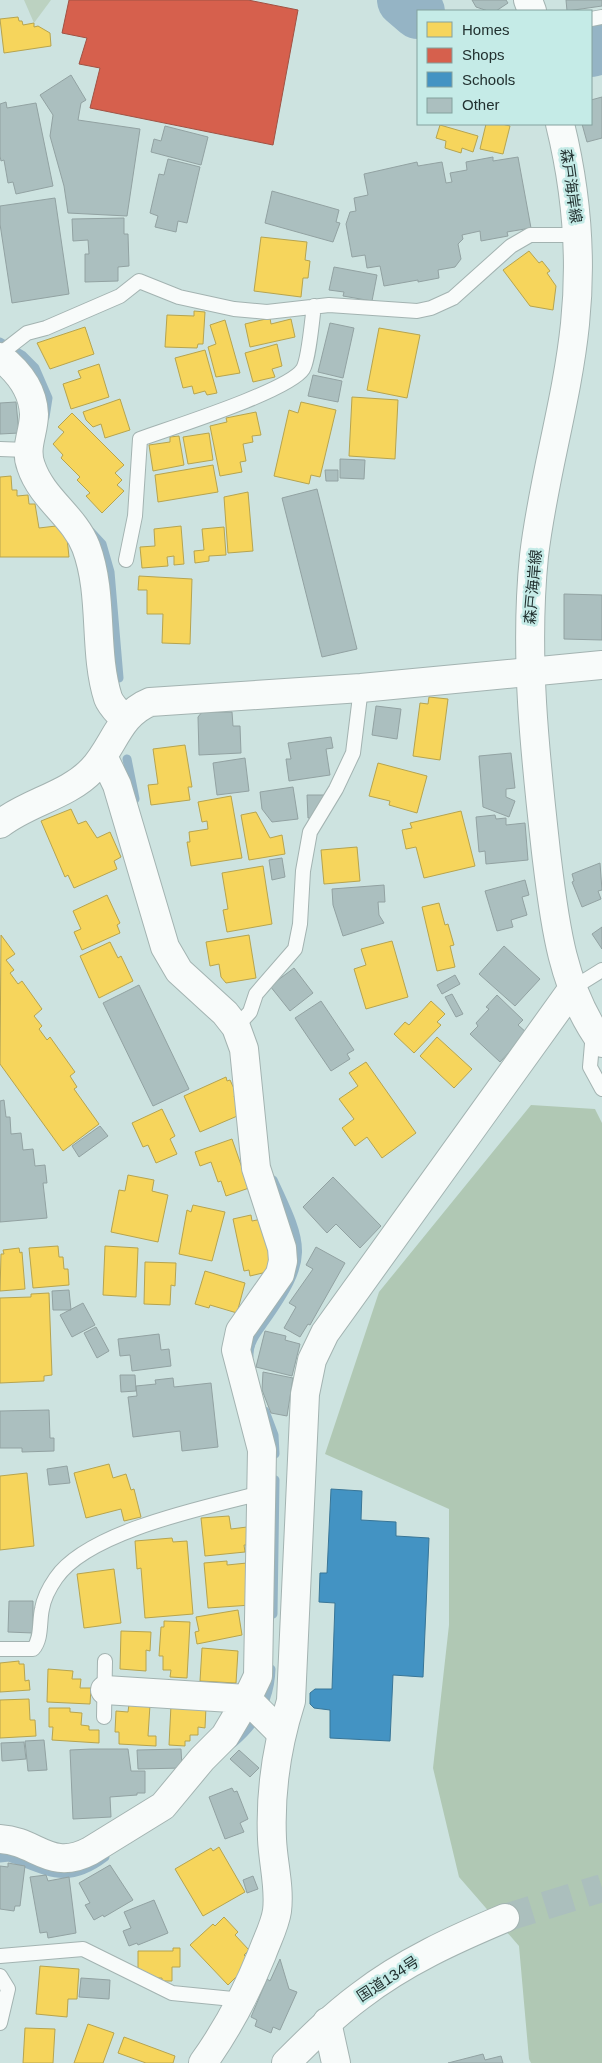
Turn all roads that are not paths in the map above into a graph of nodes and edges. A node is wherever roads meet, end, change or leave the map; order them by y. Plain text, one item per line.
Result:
1 (560, 125) edge
2 (578, 235) junction
3 (314, 306) junction
4 (0, 356) edge
5 (13, 449) edge
6 (126, 560) dead end
7 (602, 665) edge
8 (530, 672) junction
9 (361, 688) junction
10 (124, 720) junction
11 (103, 756) junction
12 (0, 824) edge
13 (602, 970) edge
14 (573, 988) junction
15 (242, 1020) junction
16 (598, 1037) edge
17 (602, 1089) edge
18 (261, 1493) junction
19 (0, 1649) edge
20 (105, 1661) dead end
21 (105, 1690) junction
22 (250, 1702) junction
23 (104, 1717) dead end
24 (278, 1730) junction
25 (0, 1838) edge
26 (505, 1918) tunnel mouth
27 (0, 1956) edge
28 (0, 1976) edge
29 (243, 2000) junction
30 (327, 2022) junction
31 (0, 2023) edge
32 (203, 2063) edge
33 (286, 2063) edge
34 (336, 2063) edge

1 - 2 main road, 森戸海岸線
2 - 3 lane
2 - 8 main road, 森戸海岸線
3 - 4 lane
3 - 6 lane
4 - 5 main road
5 - 10 main road
7 - 8 main road
8 - 9 main road
8 - 14 main road, 森戸海岸線
9 - 10 main road
9 - 15 lane
10 - 11 main road
11 - 12 main road
11 - 15 main road
13 - 14 lane
14 - 16 main road, 森戸海岸線
14 - 24 main road
15 - 18 main road
16 - 17 lane
18 - 19 lane
18 - 22 main road
20 - 21 lane
21 - 22 main road
21 - 23 lane
22 - 24 main road
22 - 25 main road
24 - 29 main road
26 - 30 main road, 国道134号
27 - 29 lane
28 - 31 lane
29 - 32 main road
30 - 33 main road, 国道134号
30 - 34 main road

